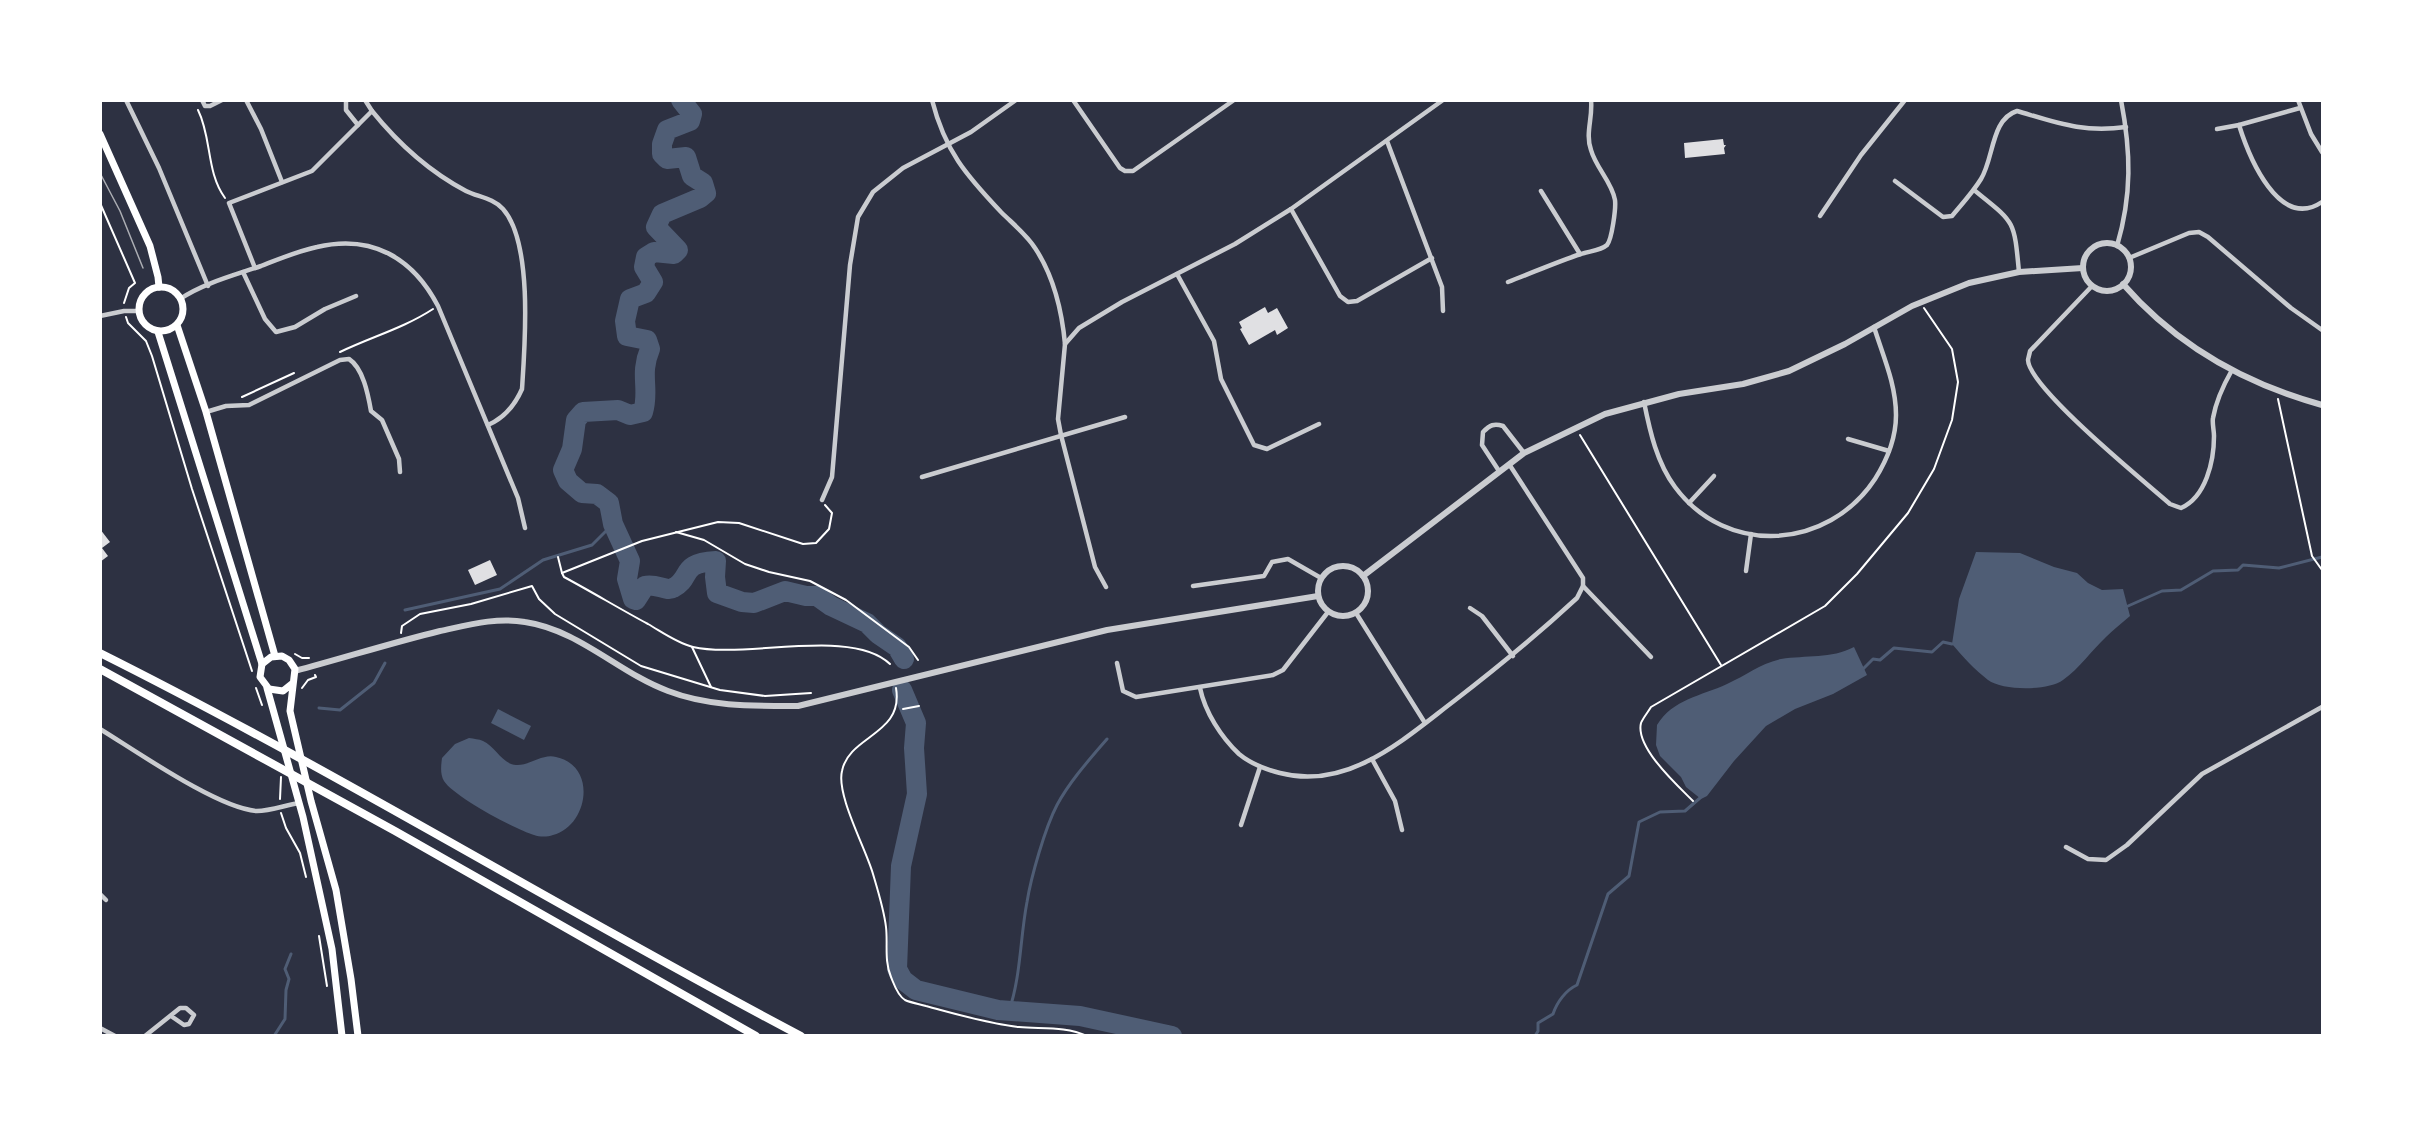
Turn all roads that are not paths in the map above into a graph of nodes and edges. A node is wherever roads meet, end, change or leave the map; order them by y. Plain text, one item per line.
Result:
1 (126, 100) edge
2 (202, 100) edge
3 (222, 100) edge
4 (246, 100) edge
5 (346, 100) edge
6 (365, 100) edge
7 (932, 100) edge
8 (1016, 100) edge
9 (1073, 100) edge
10 (1234, 100) edge
11 (1443, 100) edge
12 (1905, 100) edge
13 (2121, 100) edge
14 (2298, 100) edge
15 (1593, 101) edge
16 (2300, 108) junction
17 (372, 111) junction
18 (358, 125) junction
19 (2239, 125) junction
20 (2126, 127) junction
21 (2217, 129) dead end
22 (100, 134) edge
23 (1387, 141) junction
24 (948, 146) junction
25 (2322, 152) edge
26 (1895, 181) dead end
27 (282, 182) junction
28 (1974, 190) junction
29 (1541, 191) dead end
30 (2322, 202) edge
31 (1291, 209) junction
32 (1820, 216) dead end
33 (2117, 246) junction
34 (1580, 254) junction
35 (1432, 258) junction
36 (2128, 258) junction
37 (255, 268) junction
38 (2083, 268) junction
39 (243, 272) junction
40 (2019, 272) junction
41 (1178, 274) junction
42 (1508, 282) dead end
43 (2123, 284) junction
44 (2092, 285) junction
45 (208, 286) junction
46 (159, 287) junction
47 (356, 296) dead end
48 (180, 299) junction
49 (138, 311) junction
50 (1443, 311) dead end
51 (100, 316) edge
52 (177, 325) junction
53 (1874, 327) junction
54 (2322, 330) edge
55 (158, 332) junction
56 (1065, 344) junction
57 (2232, 370) junction
58 (1644, 402) junction
59 (2322, 405) edge
60 (206, 412) junction
61 (1125, 417) dead end
62 (1319, 424) dead end
63 (488, 425) junction
64 (1061, 435) junction
65 (1848, 439) dead end
66 (1889, 451) junction
67 (1524, 453) junction
68 (1509, 464) junction
69 (1499, 471) junction
70 (400, 472) dead end
71 (1714, 476) dead end
72 (922, 477) dead end
73 (822, 501) road end
74 (1689, 503) junction
75 (525, 528) dead end
76 (1751, 534) junction
77 (1746, 571) dead end
78 (1363, 576) junction
79 (1322, 578) junction
80 (1193, 586) dead end
81 (1583, 586) junction
82 (1106, 587) dead end
83 (1318, 597) junction
84 (1470, 608) dead end
85 (1328, 612) junction
86 (1356, 613) junction
87 (100, 653) edge
88 (275, 656) junction
89 (1513, 656) junction
90 (1651, 657) dead end
91 (1117, 663) dead end
92 (262, 664) junction
93 (100, 669) edge
94 (295, 671) junction
95 (292, 683) junction
96 (267, 688) junction
97 (1200, 688) junction
98 (2322, 707) edge
99 (1425, 723) junction
100 (100, 729) edge
101 (1372, 759) junction
102 (1260, 768) junction
103 (311, 801) junction
104 (299, 802) junction
105 (1241, 825) dead end
106 (1402, 830) dead end
107 (2066, 847) dead end
108 (100, 894) edge
109 (106, 900) dead end
110 (171, 1016) junction
111 (100, 1028) edge
112 (115, 1035) edge
113 (145, 1035) edge
114 (342, 1035) edge
115 (358, 1035) edge
116 (756, 1035) edge
117 (801, 1035) edge

1 - 45 street
2 - 3 street
4 - 27 street
5 - 18 street
6 - 17 street
7 - 24 street
8 - 24 street
9 - 10 street
11 - 23 street
12 - 32 street
13 - 20 street
14 - 16 street
15 - 34 street
16 - 19 street
16 - 25 street
17 - 18 street
17 - 63 street
18 - 27 street
19 - 21 street
19 - 30 street
20 - 28 street
20 - 33 street
22 - 46 main road
23 - 31 street
23 - 35 street
24 - 56 street
24 - 73 street
26 - 28 street
27 - 37 street
28 - 40 street
29 - 34 street
31 - 35 street
31 - 41 street
33 - 36 street
33 - 38 street
34 - 42 street
35 - 50 street
36 - 43 street
36 - 54 street
37 - 39 street
37 - 63 street
38 - 40 street
38 - 44 street
39 - 45 street
39 - 47 street
40 - 53 street
41 - 56 street
41 - 62 street
43 - 44 street
43 - 57 street
44 - 57 street
45 - 48 street
46 - 48 main road
46 - 49 main road
48 - 52 main road
49 - 51 street
49 - 55 main road
52 - 55 main road
52 - 60 main road
53 - 58 street
53 - 66 street
55 - 92 main road
56 - 64 street
57 - 59 street
58 - 67 street
58 - 74 street
60 - 70 street
60 - 88 main road
61 - 64 street
63 - 75 street
64 - 72 street
64 - 82 street
65 - 66 street
66 - 76 street
67 - 68 street
67 - 69 street
68 - 69 street
68 - 81 street
69 - 78 street
71 - 74 street
74 - 76 street
76 - 77 street
78 - 79 street
78 - 86 street
79 - 80 street
79 - 83 street
81 - 89 street
81 - 90 street
83 - 85 street
83 - 94 street
84 - 89 street
85 - 86 street
85 - 97 street
86 - 99 street
87 - 117 highway
88 - 92 main road
88 - 94 main road
89 - 99 street
91 - 97 street
92 - 96 main road
93 - 116 highway
94 - 95 main road
95 - 96 main road
95 - 103 main road
96 - 104 main road
97 - 102 street
98 - 107 street
99 - 101 street
100 - 104 street
101 - 102 street
101 - 106 street
102 - 105 street
103 - 104 main road
103 - 115 main road
104 - 114 main road
108 - 109 street
110 - 110 street
110 - 113 street
111 - 112 street

